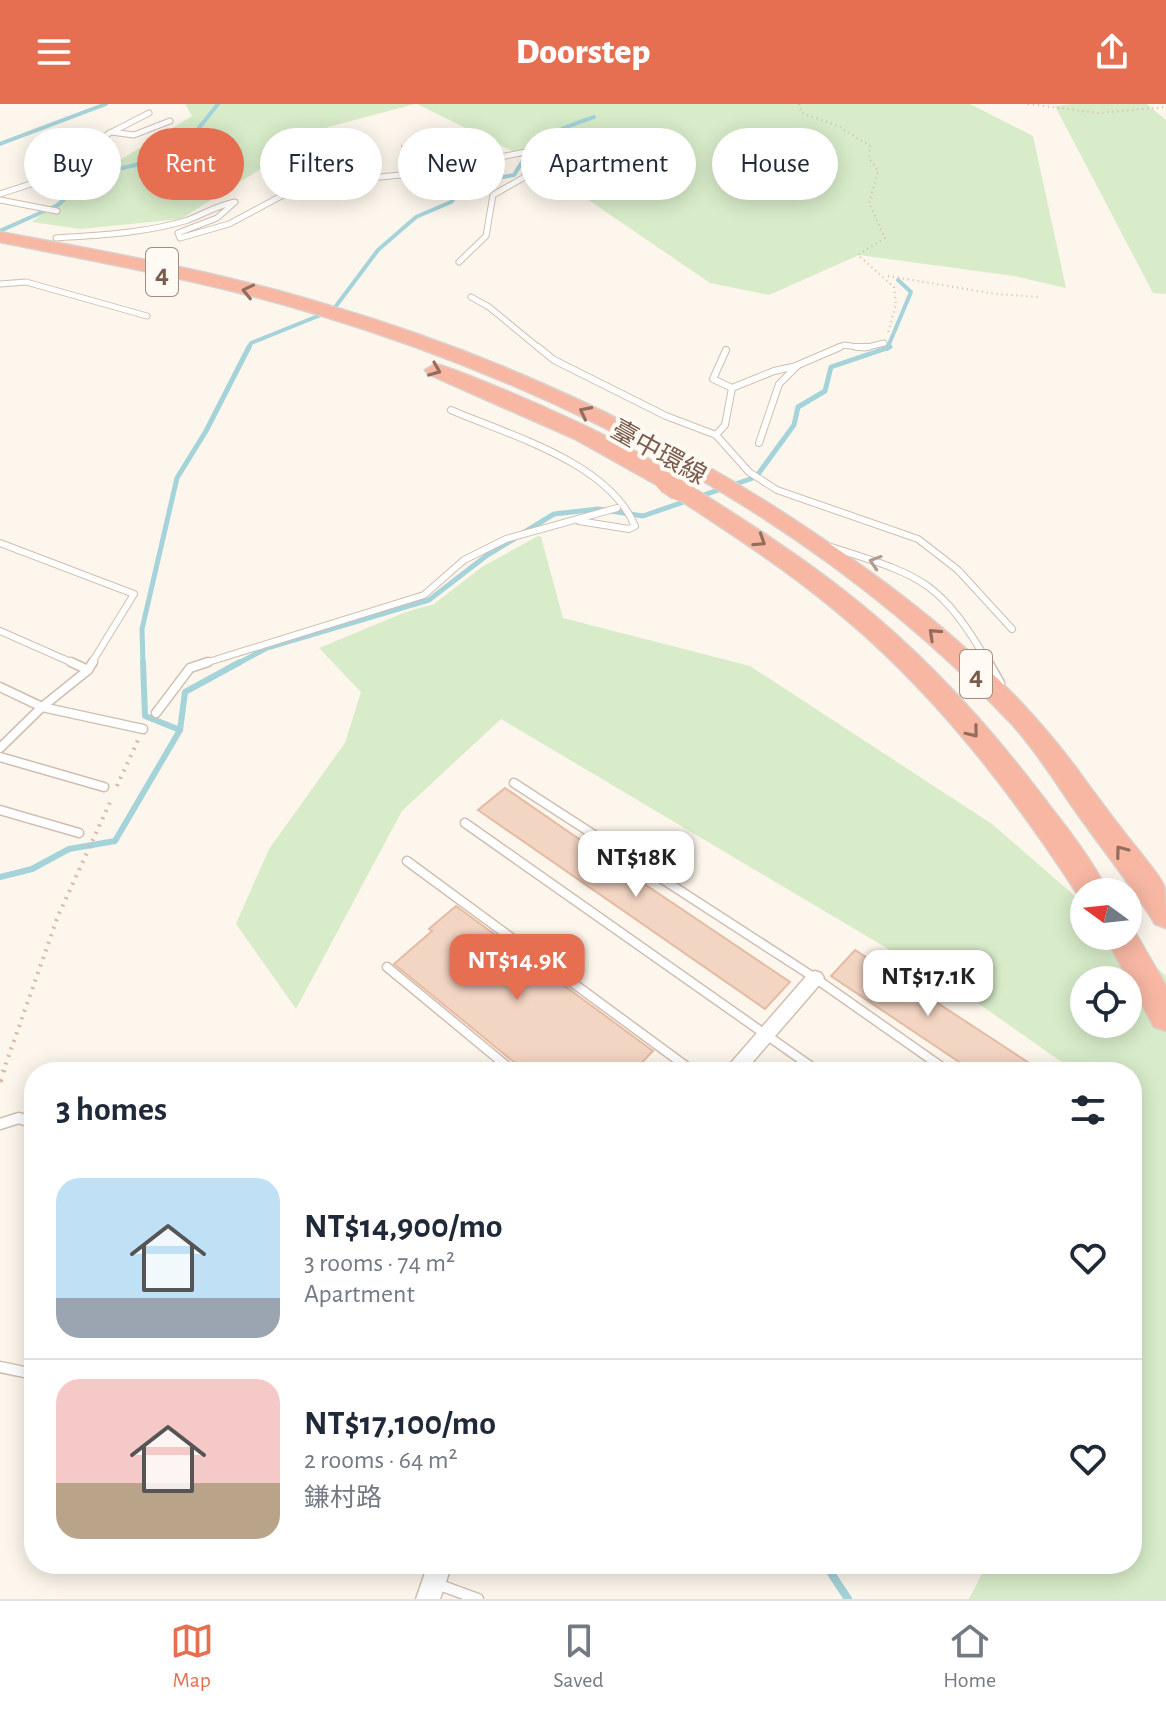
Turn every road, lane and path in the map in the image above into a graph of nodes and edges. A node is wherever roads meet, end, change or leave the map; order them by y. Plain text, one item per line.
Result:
1 (799, 104) edge
2 (1028, 104) edge
3 (1166, 107) edge
4 (149, 113) dead end
5 (170, 121) dead end
6 (119, 128) edge
7 (121, 133) edge
8 (505, 155) edge
9 (398, 175) edge
10 (24, 186) edge
11 (505, 190) edge
12 (0, 194) edge
13 (0, 200) edge
14 (492, 200) edge
15 (57, 211) dead end
16 (0, 237) edge
17 (56, 238) dead end
18 (0, 254) edge
19 (459, 262) dead end
20 (886, 276) junction
21 (0, 284) edge
22 (471, 297) dead end
23 (1039, 297) dead end
24 (147, 316) dead end
25 (317, 317) junction
26 (884, 343) joint
27 (726, 350) dead end
28 (798, 365) junction
29 (732, 388) junction
30 (451, 410) dead end
31 (716, 435) junction
32 (759, 443) dead end
33 (698, 487) junction
34 (617, 508) dead end
35 (574, 520) junction
36 (0, 543) edge
37 (1012, 629) dead end
38 (0, 631) edge
39 (88, 670) junction
40 (0, 687) edge
41 (42, 707) junction
42 (156, 713) dead end
43 (143, 729) joint
44 (0, 748) edge
45 (0, 757) edge
46 (514, 783) dead end
47 (104, 787) dead end
48 (0, 810) edge
49 (465, 823) dead end
50 (79, 833) dead end
51 (407, 861) dead end
52 (1084, 878) edge
53 (1166, 915) edge
54 (1129, 950) edge
55 (387, 967) dead end
56 (815, 978) junction
57 (1166, 1017) edge
58 (768, 1034) junction
59 (502, 1062) edge
60 (680, 1062) edge
61 (741, 1062) edge
62 (806, 1062) edge
63 (935, 1062) edge
64 (0, 1082) edge
65 (24, 1120) edge
66 (0, 1124) edge
67 (0, 1367) edge
68 (24, 1372) edge
69 (434, 1582) edge
70 (478, 1599) edge

1 - 20 path
2 - 3 path
4 - 6 lane
5 - 7 lane
8 - 11 lane
9 - 17 lane
10 - 12 lane
13 - 15 lane
14 - 19 lane
25 -> 16 highway, 臺中環線 / 4
18 - 25 highway, 臺中環線 / 4
20 - 23 path
20 - 26 path
21 - 24 lane
22 - 31 lane
25 -> 33 highway, 臺中環線 / 4
33 -> 25 highway, 臺中環線 / 4
26 - 28 lane
27 - 29 lane
28 - 29 lane
28 - 32 lane
29 - 31 lane
30 - 35 lane
31 - 37 lane
33 -> 52 highway, 臺中環線 / 4
53 -> 33 highway, 臺中環線 / 4
34 - 35 lane
35 - 42 lane
36 - 39 lane
38 - 39 lane
39 - 41 lane
40 - 41 lane
41 - 43 lane
41 - 44 lane
43 - 64 path
45 - 47 lane
46 - 56 lane
48 - 50 lane
49 - 58 lane
51 - 60 lane
54 - 57 highway
55 - 59 lane
56 - 58 street
56 - 63 lane
58 - 61 street
58 - 62 lane
65 - 66 lane
67 - 68 lane
69 - 70 lane

